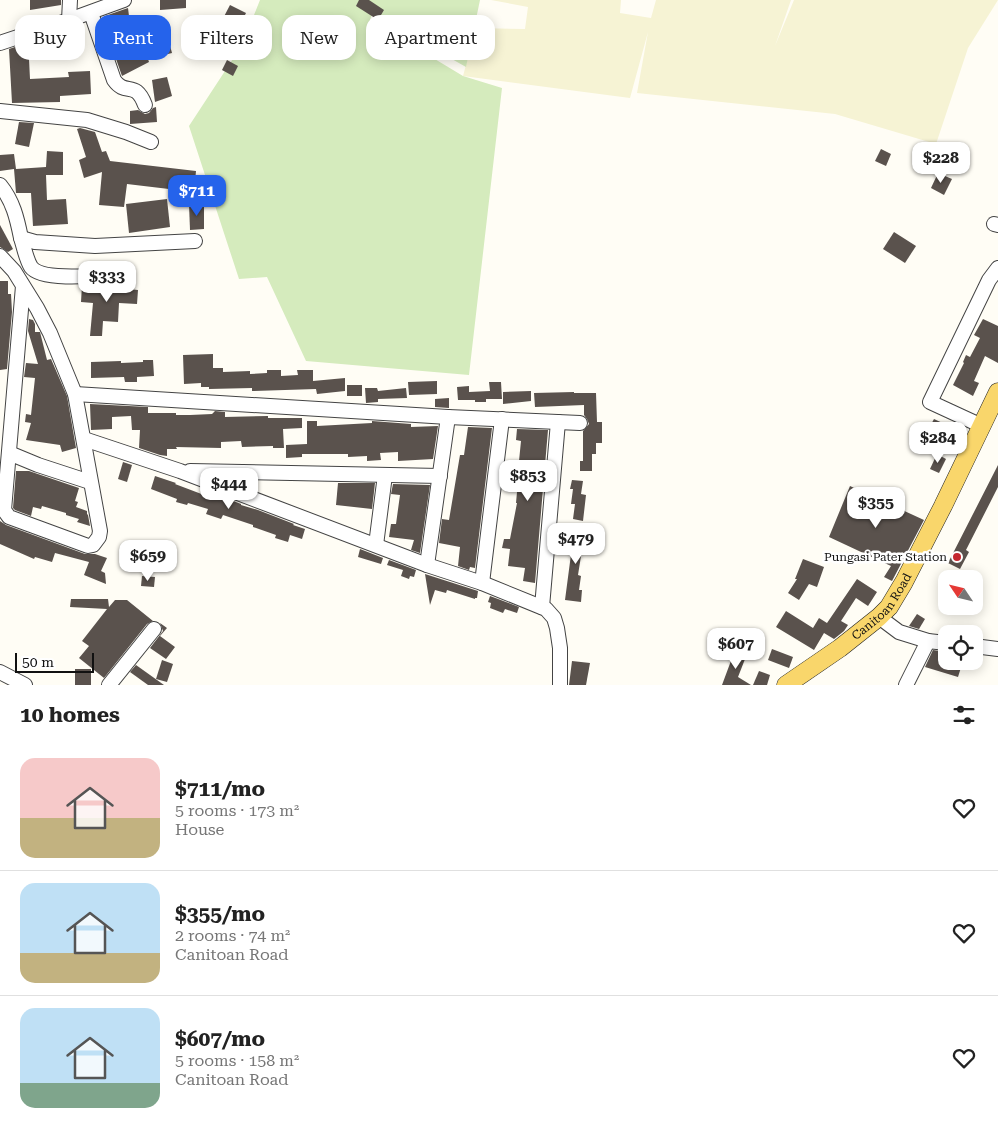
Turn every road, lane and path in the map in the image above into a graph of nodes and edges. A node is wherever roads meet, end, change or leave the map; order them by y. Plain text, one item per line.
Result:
1 (70, 0) edge
2 (124, 0) edge
3 (91, 13) junction
4 (69, 15) edge
5 (85, 15) edge
6 (15, 39) edge
7 (0, 44) edge
8 (145, 105) dead end
9 (0, 112) edge
10 (151, 142) dead end
11 (0, 185) edge
12 (21, 238) junction
13 (195, 241) dead end
14 (0, 256) edge
15 (998, 268) edge
16 (119, 274) dead end
17 (23, 286) junction
18 (998, 392) edge
19 (74, 394) junction
20 (448, 417) junction
21 (502, 418) junction
22 (558, 422) junction
23 (580, 422) dead end
24 (982, 426) junction
25 (84, 439) junction
26 (9, 453) junction
27 (180, 471) junction
28 (385, 475) junction
29 (440, 476) junction
30 (90, 482) junction
31 (376, 545) junction
32 (427, 565) junction
33 (482, 583) junction
34 (542, 606) junction
35 (879, 617) junction
36 (154, 629) dead end
37 (928, 641) junction
38 (938, 642) edge
39 (983, 647) edge
40 (998, 649) edge
41 (0, 672) edge
42 (25, 685) edge
43 (109, 685) edge
44 (560, 685) edge
45 (786, 685) edge
46 (906, 685) edge

1 - 4 street
2 - 3 street
3 - 5 street
3 - 8 street
6 - 7 street
9 - 10 street
11 - 12 street
12 - 13 street
12 - 16 street
14 - 17 street
15 - 24 street
17 - 19 street
17 - 26 street
18 - 24 main road, Canitoan Road
19 - 20 street
19 - 25 street
20 - 21 street
20 - 29 street
21 - 22 street
21 - 33 street
22 - 23 street
22 - 34 street
24 - 35 main road, Canitoan Road
25 - 27 street
25 - 30 street
26 - 30 street
26 - 30 street
27 - 28 street
27 - 31 street
28 - 29 street
28 - 31 street
29 - 32 street
31 - 32 street
32 - 33 street
33 - 34 street
34 - 44 street
35 - 37 street
35 - 45 main road, Canitoan Road
36 - 43 street
37 - 38 street
37 - 46 street
39 - 40 street
41 - 42 street

